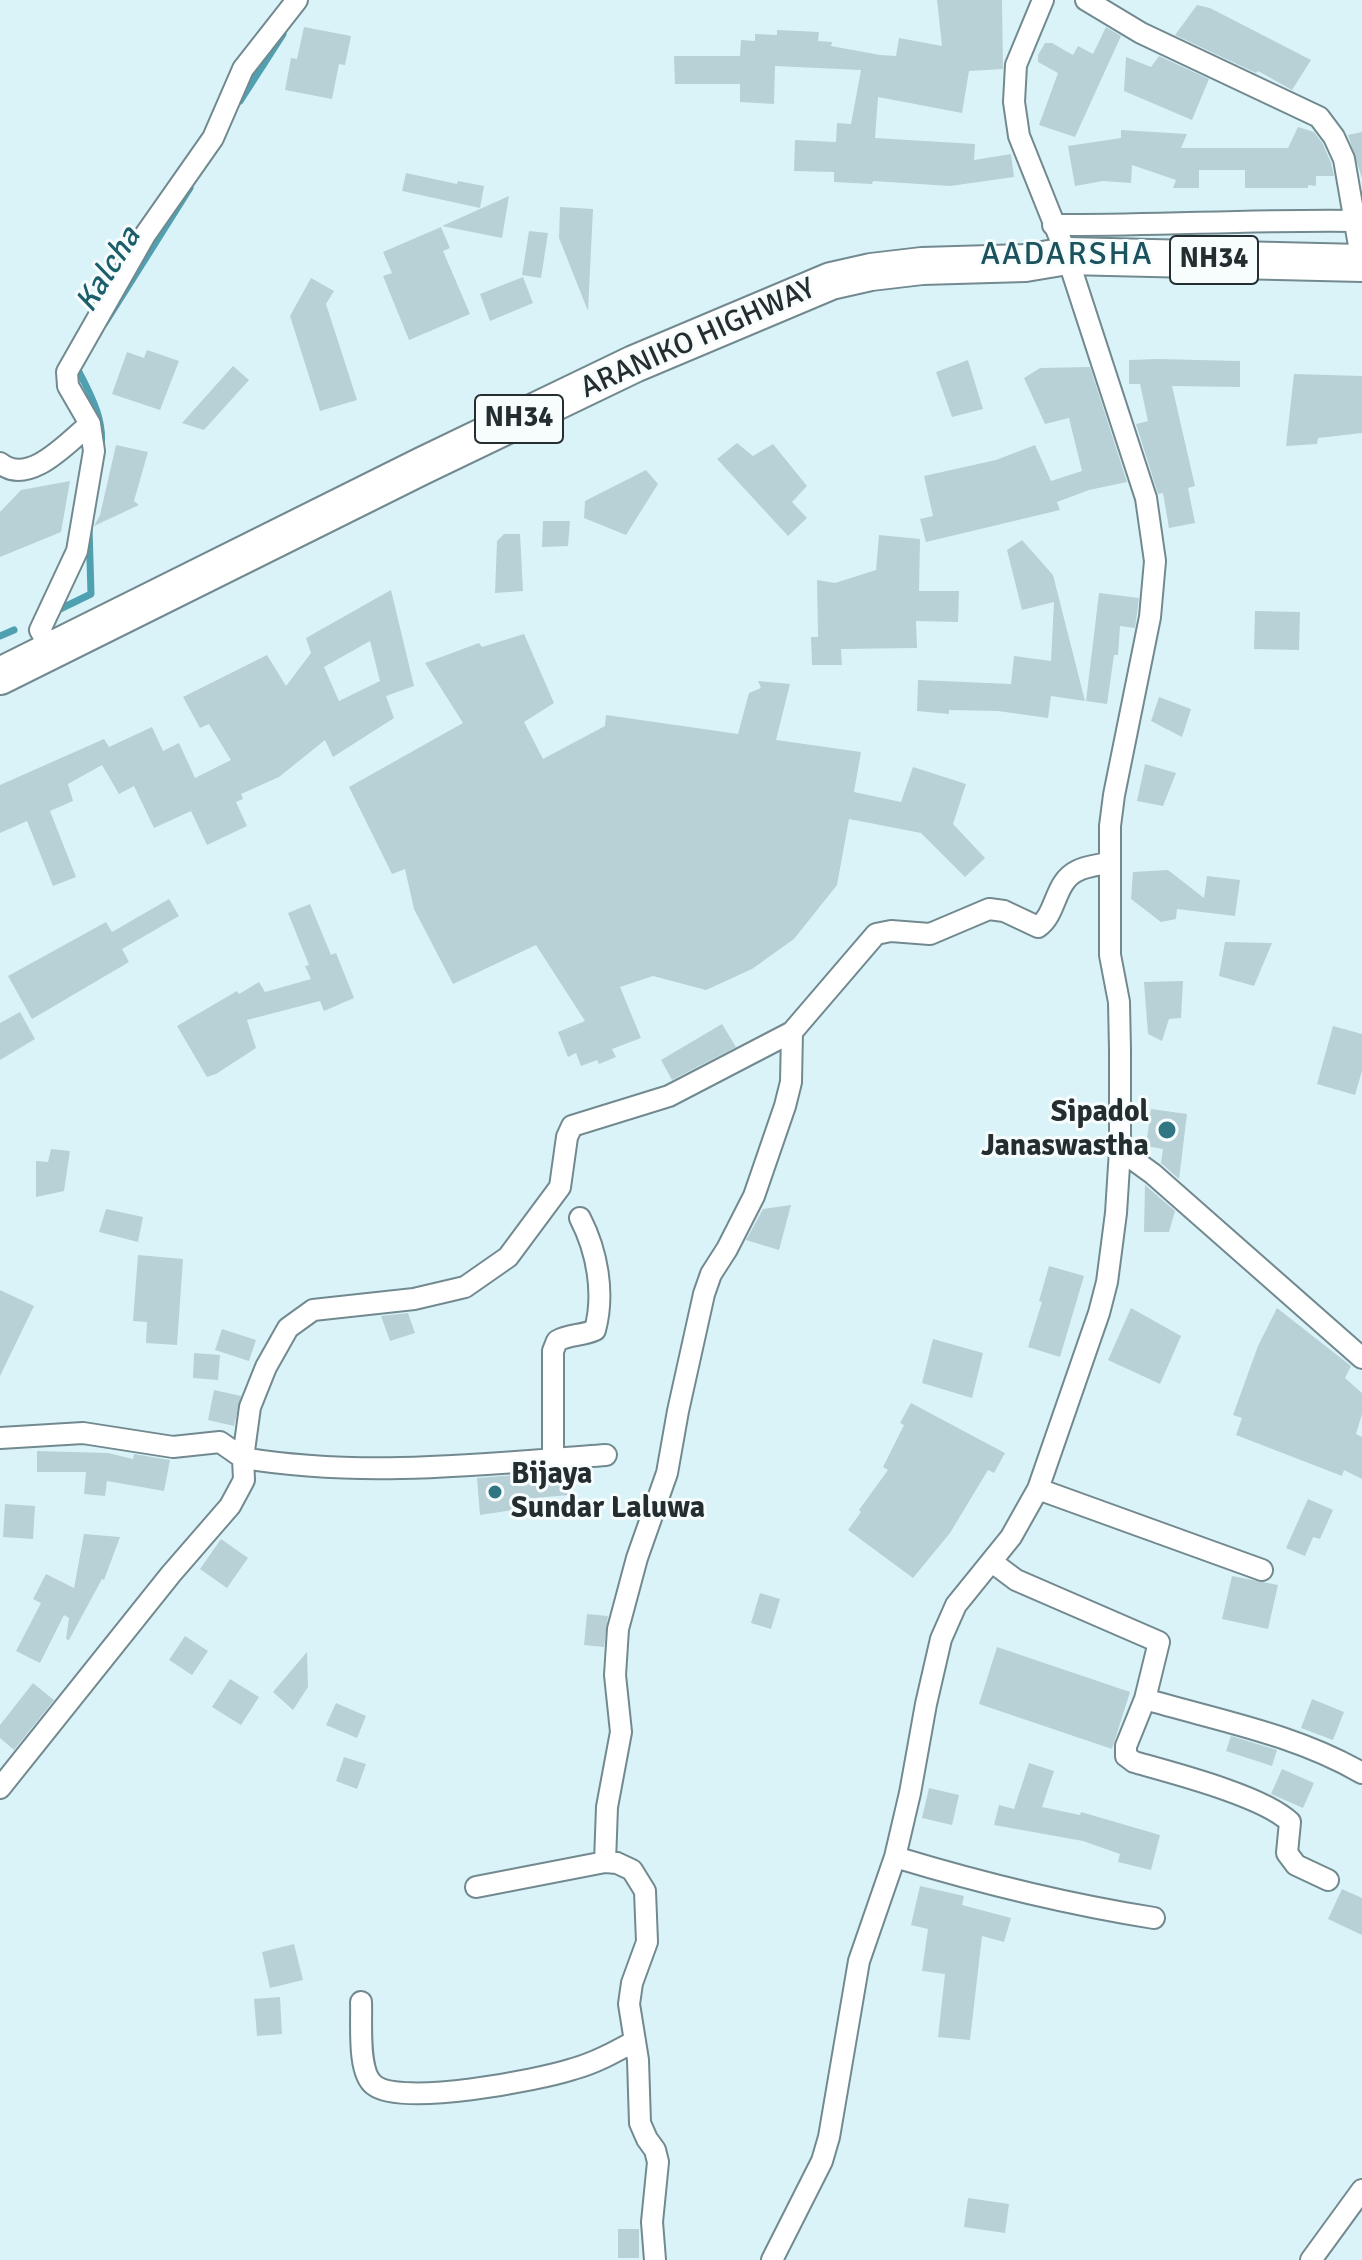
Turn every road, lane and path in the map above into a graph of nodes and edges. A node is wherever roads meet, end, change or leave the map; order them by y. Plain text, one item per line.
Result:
1 (297, 0) edge
2 (1043, 0) edge
3 (1086, 0) edge
4 (1358, 221) edge
5 (1060, 240) junction
6 (1362, 263) edge
7 (90, 424) junction
8 (0, 463) edge
9 (52, 651) junction
10 (0, 676) edge
11 (1108, 863) junction
12 (792, 1032) junction
13 (1120, 1150) junction
14 (580, 1218) dead end
15 (1362, 1358) edge
16 (0, 1438) edge
17 (606, 1455) dead end
18 (243, 1458) junction
19 (553, 1458) junction
20 (1038, 1489) junction
21 (992, 1562) junction
22 (1262, 1570) dead end
23 (1145, 1699) junction
24 (1362, 1773) edge
25 (0, 1788) edge
26 (895, 1857) junction
27 (605, 1862) junction
28 (1328, 1880) dead end
29 (476, 1887) dead end
30 (1154, 1918) dead end
31 (361, 2002) dead end
32 (635, 2041) junction
33 (1362, 2190) edge
34 (655, 2260) edge
35 (772, 2260) edge
36 (1311, 2260) edge

1 - 7 street
2 - 5 street
3 - 4 street
4 - 5 street
4 - 6 street
5 - 6 highway, ARANIKO HIGHWAY / NH34
5 - 9 highway, ARANIKO HIGHWAY / NH34
5 - 11 street
7 - 8 street
7 - 9 street
9 - 10 highway, ARANIKO HIGHWAY / NH34
11 - 12 street
11 - 13 street
12 - 18 street
12 - 27 street
13 - 15 street
13 - 20 street
14 - 19 street
16 - 18 street
17 - 19 street
18 - 19 street
18 - 25 street
20 - 21 street
20 - 22 street
21 - 23 street
21 - 26 street
23 - 24 street
23 - 28 street
26 - 30 street
26 - 35 street
27 - 29 street
27 - 32 street
31 - 32 street
32 - 34 street
33 - 36 street

